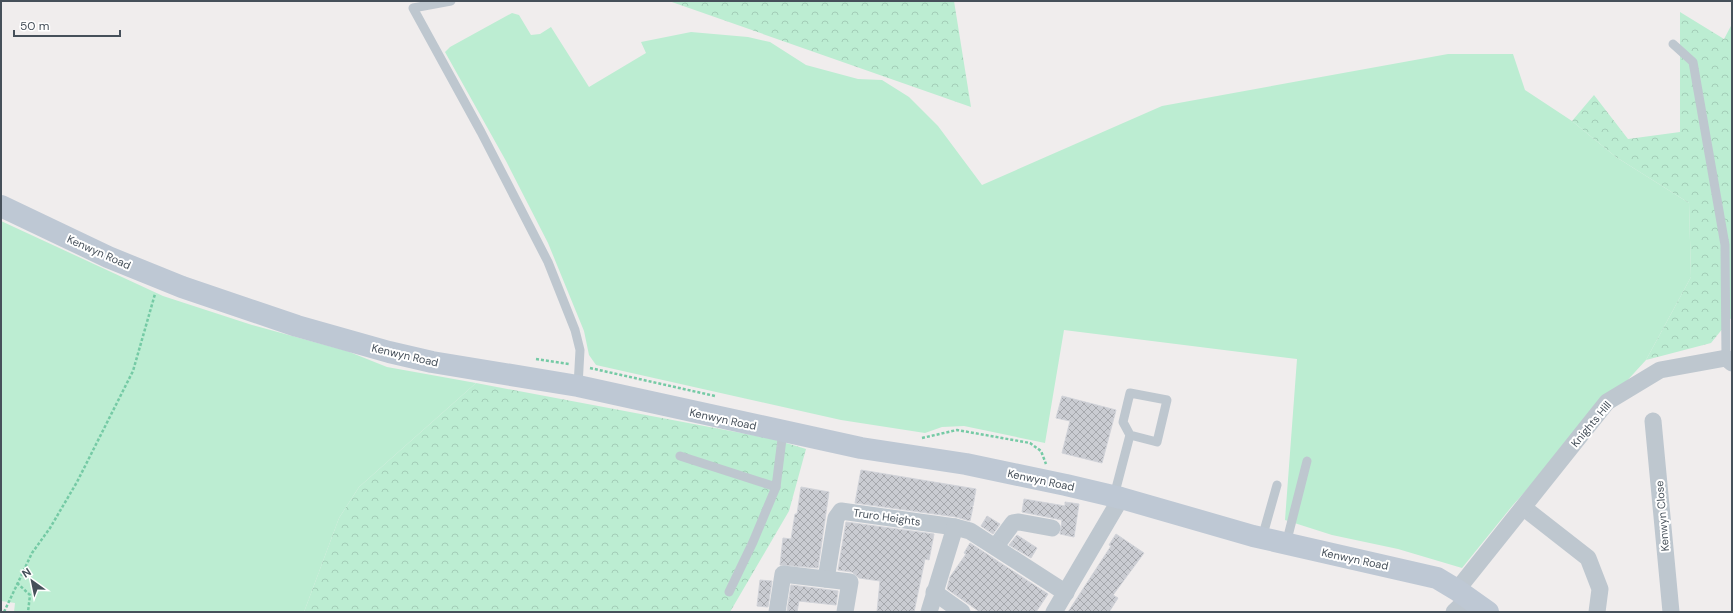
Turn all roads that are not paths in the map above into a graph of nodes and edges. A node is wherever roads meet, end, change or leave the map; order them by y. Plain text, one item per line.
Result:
1 (451, 1) edge
2 (1674, 44) dead end
3 (1, 206) edge
4 (1729, 360) edge
5 (579, 376) junction
6 (1653, 421) dead end
7 (783, 431) junction
8 (1130, 435) junction
9 (680, 456) dead end
10 (1307, 461) dead end
11 (1277, 485) dead end
12 (776, 487) junction
13 (1118, 497) junction
14 (1524, 508) junction
15 (955, 527) junction
16 (1052, 528) dead end
17 (1262, 538) junction
18 (1286, 544) junction
19 (996, 546) junction
20 (826, 579) junction
21 (729, 592) dead end
22 (934, 592) junction
23 (1066, 593) junction
24 (1460, 600) edge
25 (777, 612) edge
26 (845, 612) edge
27 (928, 612) edge
28 (941, 612) edge
29 (961, 612) edge
30 (1054, 612) edge
31 (1488, 612) edge
32 (1597, 612) edge
33 (1670, 612) edge

1 - 5 lane
2 - 4 lane
3 - 5 main road, Kenwyn Road
4 - 14 street, Knights Hill
5 - 7 main road, Kenwyn Road
6 - 33 street, Kenwyn Close
7 - 12 lane
7 - 13 main road, Kenwyn Road
8 - 8 lane
8 - 13 lane
9 - 12 lane
10 - 18 lane
11 - 17 lane
12 - 21 lane
13 - 17 main road, Kenwyn Road
13 - 23 street
14 - 24 street, Knights Hill
14 - 32 street
15 - 19 street, Truro Heights
15 - 20 street, Truro Heights
15 - 22 street
16 - 19 street
17 - 18 main road, Kenwyn Road
18 - 24 main road, Kenwyn Road
19 - 23 street, Truro Heights
20 - 25 street
20 - 26 street
22 - 27 street
22 - 29 street
23 - 30 street
24 - 31 main road, Kenwyn Road
28 - 29 street

